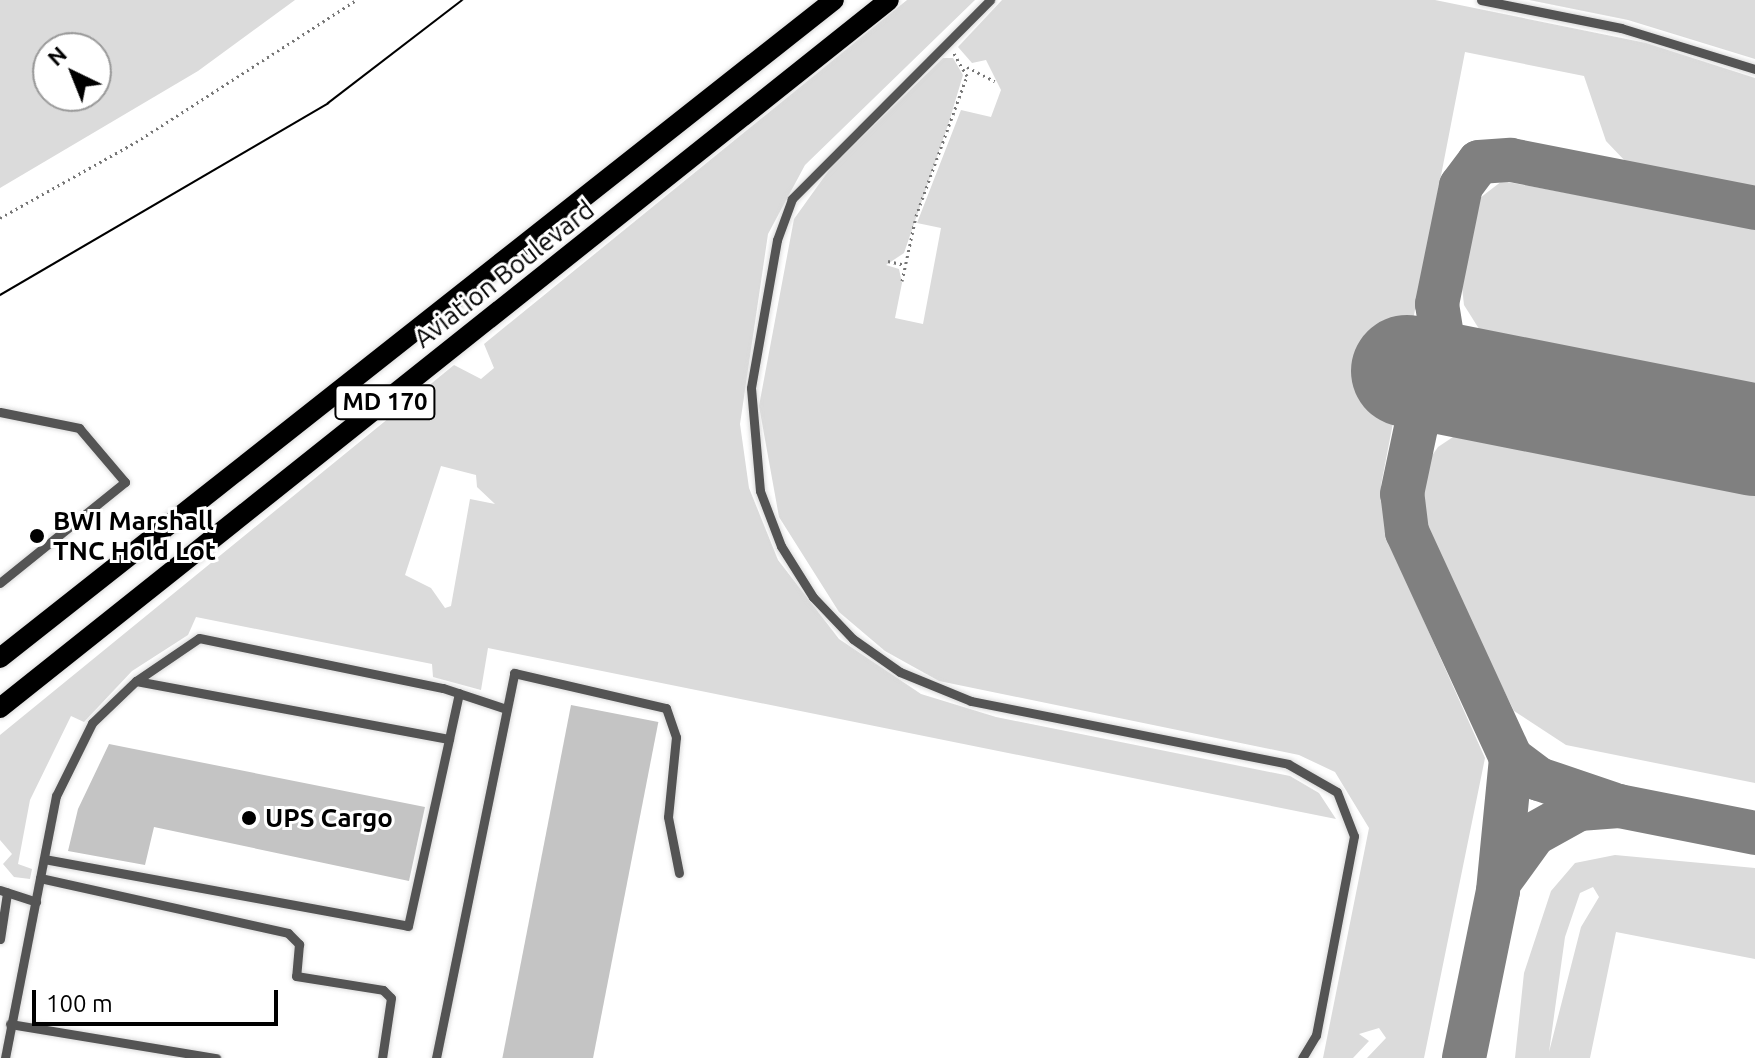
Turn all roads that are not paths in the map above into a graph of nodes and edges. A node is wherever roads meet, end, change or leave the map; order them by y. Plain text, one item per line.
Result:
1 (834, 0) edge
2 (889, 0) edge
3 (990, 0) edge
4 (1481, 0) edge
5 (1755, 69) edge
6 (0, 412) edge
7 (0, 583) edge
8 (0, 658) edge
9 (136, 681) junction
10 (459, 693) junction
11 (0, 708) edge
12 (506, 709) junction
13 (449, 739) junction
14 (44, 859) junction
15 (679, 873) dead end
16 (40, 878) junction
17 (4, 892) edge
18 (36, 902) junction
19 (2, 909) edge
20 (0, 939) edge
21 (0, 1000) edge
22 (14, 1001) junction
23 (10, 1024) junction
24 (5, 1058) edge
25 (216, 1058) edge
26 (382, 1058) edge
27 (436, 1058) edge
28 (1302, 1058) edge

1 - 8 main road, Aviation Boulevard / MD 170
2 - 11 main road, Aviation Boulevard / MD 170
3 - 28 lane
4 - 5 lane
6 - 7 lane
9 - 10 lane
9 - 13 lane
9 - 14 lane
10 - 12 lane
10 - 13 lane
12 - 15 lane
12 - 27 lane
13 - 14 lane
14 - 16 lane
16 - 18 lane
16 - 26 lane
17 - 18 lane
17 - 19 lane
18 - 22 lane
19 - 20 lane
21 - 22 lane
22 - 23 lane
23 - 24 lane
23 - 25 lane

